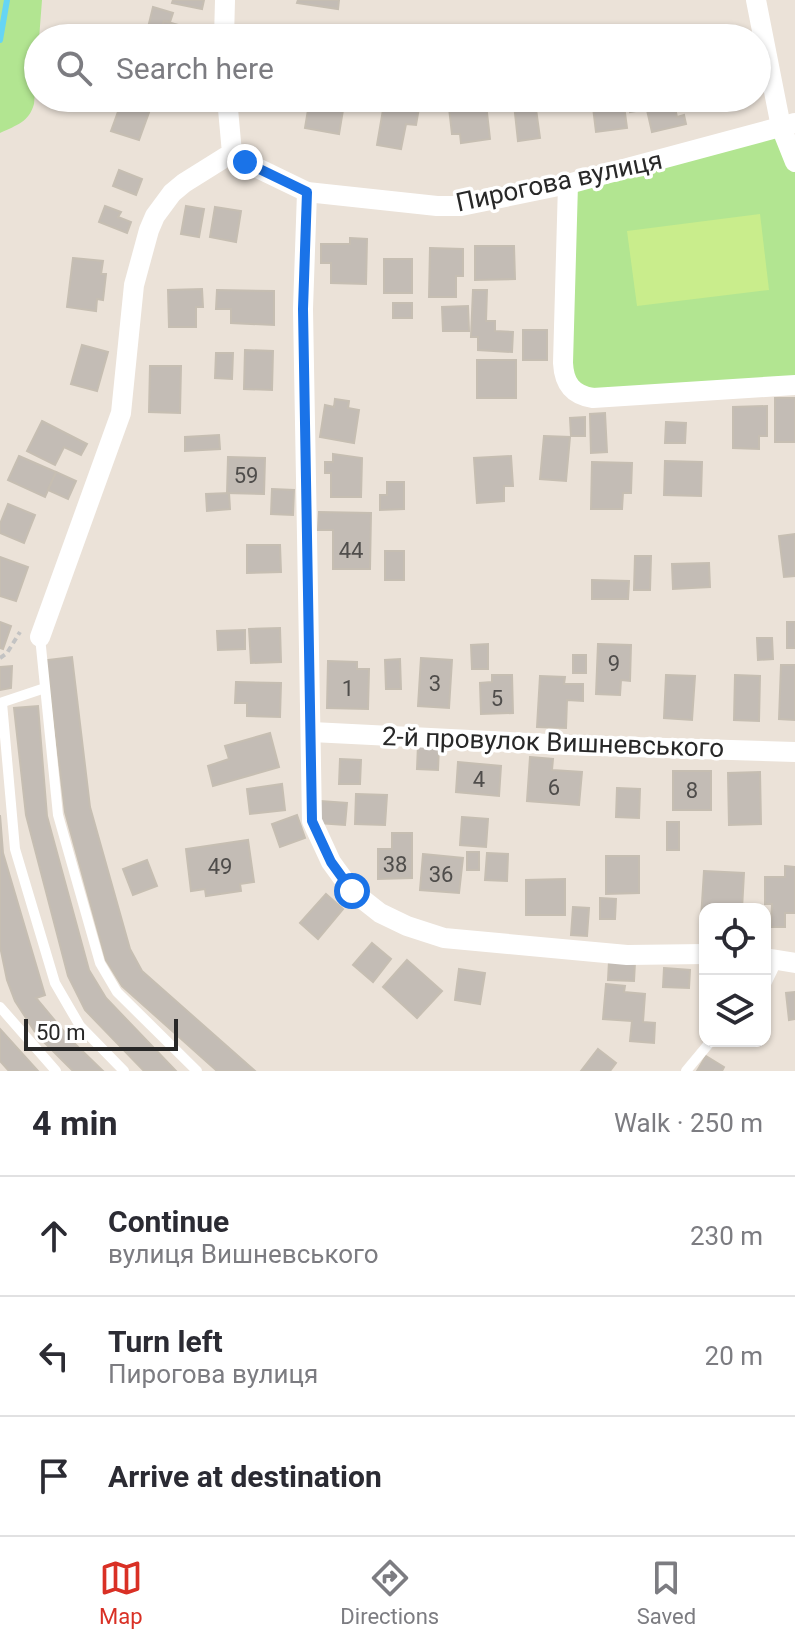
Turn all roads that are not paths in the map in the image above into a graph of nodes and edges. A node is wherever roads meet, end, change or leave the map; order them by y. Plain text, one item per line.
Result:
1 (225, 0) edge
2 (756, 0) edge
3 (224, 24) edge
4 (762, 24) edge
5 (771, 59) edge
6 (228, 112) edge
7 (788, 125) edge
8 (232, 153) junction
9 (795, 162) edge
10 (568, 184) junction
11 (307, 192) junction
12 (795, 385) edge
13 (40, 637) joint
14 (45, 688) junction
15 (1, 703) edge
16 (312, 732) junction
17 (795, 752) edge
18 (699, 954) edge
19 (0, 1007) edge
20 (706, 1047) edge
21 (56, 1071) edge
22 (124, 1071) edge
23 (197, 1071) edge
24 (686, 1071) edge

1 - 3 street
2 - 4 street
5 - 7 street
6 - 8 street
7 - 9 street
7 - 10 street, Пирогова вулиця
8 - 11 street, Пирогова вулиця
8 - 13 street
10 - 11 street, Пирогова вулиця
10 - 12 street
11 - 16 street
13 - 14 lane
14 - 15 lane
14 - 23 lane
15 - 22 lane
16 - 17 street, 2-й провулок Вишневського
16 - 18 street
19 - 21 lane
20 - 24 lane

